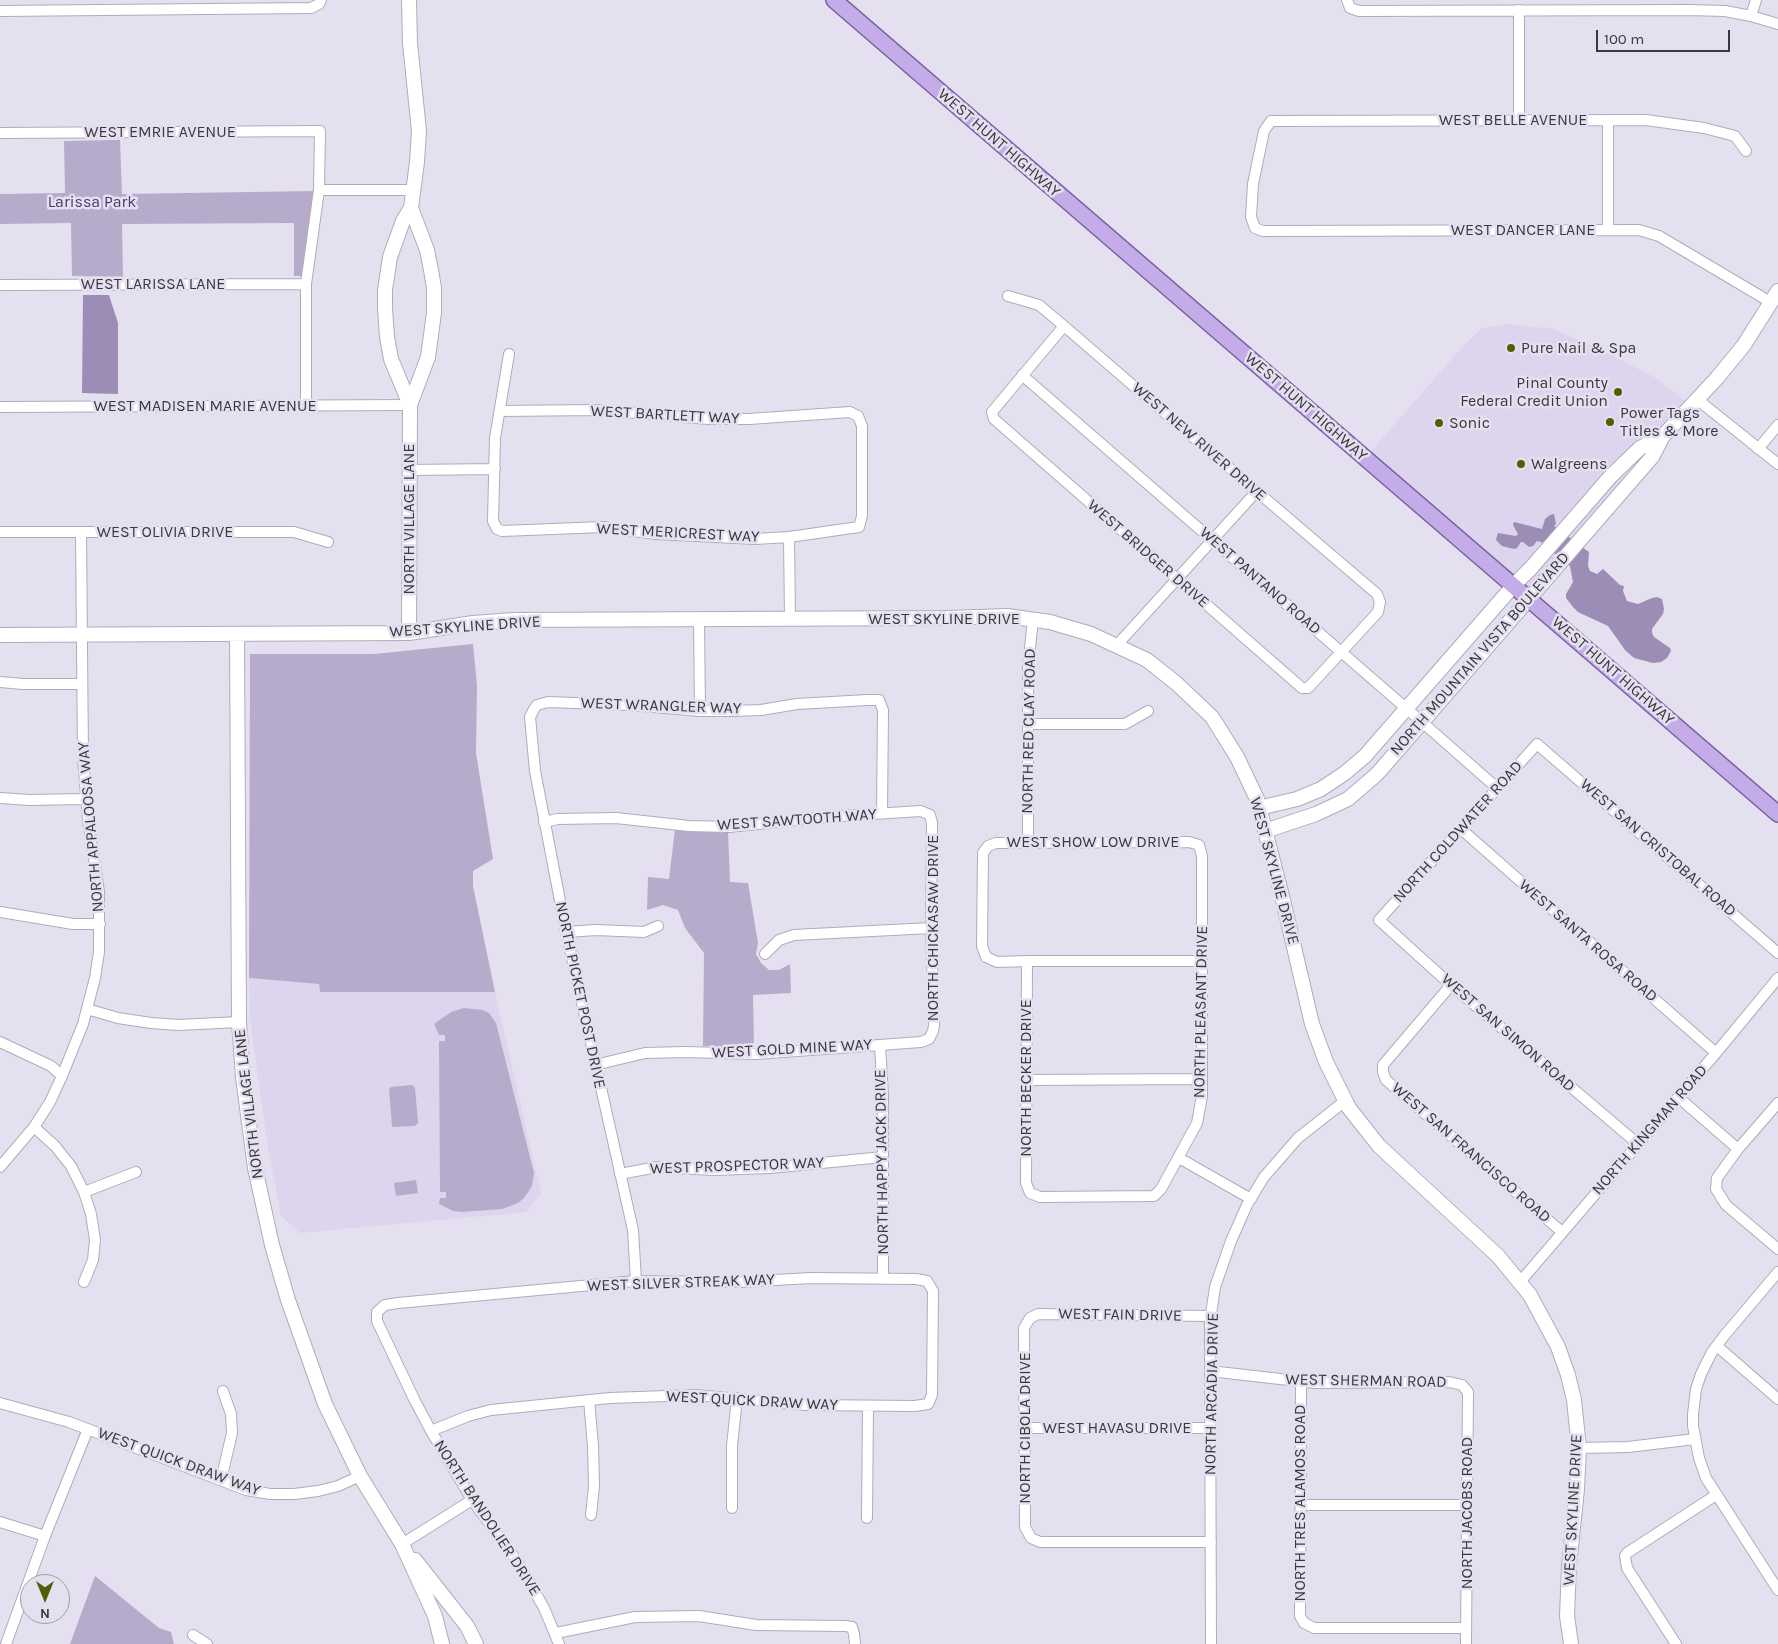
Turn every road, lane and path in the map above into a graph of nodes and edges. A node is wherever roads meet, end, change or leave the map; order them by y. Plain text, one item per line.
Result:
1 (321, 0) edge
2 (410, 0) edge
3 (834, 0) edge
4 (1756, 0) edge
5 (1348, 4) edge
6 (1519, 10) junction
7 (0, 11) edge
8 (1751, 16) junction
9 (1778, 24) edge
10 (1519, 119) junction
11 (1608, 120) junction
12 (0, 133) edge
13 (1746, 151) dead end
14 (319, 190) junction
15 (413, 190) junction
16 (411, 208) junction
17 (1255, 228) joint
18 (1608, 230) junction
19 (306, 284) junction
20 (0, 285) edge
21 (1008, 296) dead end
22 (1775, 297) edge
23 (1064, 326) junction
24 (509, 354) dead end
25 (1022, 375) junction
26 (1698, 400) junction
27 (306, 405) junction
28 (410, 405) junction
29 (0, 407) edge
30 (500, 411) junction
31 (1778, 425) edge
32 (1664, 436) junction
33 (1758, 449) junction
34 (1778, 464) edge
35 (495, 469) junction
36 (409, 470) junction
37 (1257, 491) junction
38 (859, 527) joint
39 (0, 532) edge
40 (81, 532) junction
41 (789, 537) junction
42 (1212, 540) junction
43 (328, 542) dead end
44 (1177, 579) junction
45 (1514, 585) junction
46 (1528, 597) junction
47 (790, 619) junction
48 (699, 620) junction
49 (1033, 620) junction
50 (410, 633) junction
51 (82, 634) junction
52 (237, 634) junction
53 (0, 635) edge
54 (1117, 645) junction
55 (1342, 652) junction
56 (0, 682) edge
57 (82, 684) junction
58 (1407, 708) junction
59 (534, 709) joint
60 (700, 711) junction
61 (1148, 711) dead end
62 (1422, 722) junction
63 (1028, 724) junction
64 (1537, 744) joint
65 (1497, 788) junction
66 (0, 798) edge
67 (85, 799) junction
68 (1259, 808) junction
69 (882, 813) junction
70 (1778, 814) edge
71 (930, 815) joint
72 (544, 822) junction
73 (1461, 829) junction
74 (1265, 831) junction
75 (1028, 843) junction
76 (1199, 846) joint
77 (0, 912) edge
78 (1379, 920) joint
79 (100, 924) junction
80 (658, 926) dead end
81 (931, 928) junction
82 (566, 932) junction
83 (1778, 953) edge
84 (765, 954) dead end
85 (1027, 961) junction
86 (1202, 961) junction
87 (1778, 978) edge
88 (1451, 985) junction
89 (87, 1009) junction
90 (239, 1022) junction
91 (929, 1039) joint
92 (0, 1042) edge
93 (880, 1045) junction
94 (1716, 1053) junction
95 (595, 1065) junction
96 (62, 1076) junction
97 (1202, 1079) junction
98 (1026, 1080) junction
99 (1678, 1098) junction
100 (1345, 1101) junction
101 (1778, 1103) edge
102 (34, 1127) junction
103 (1638, 1144) junction
104 (1738, 1148) junction
105 (883, 1157) junction
106 (1180, 1158) junction
107 (0, 1167) edge
108 (136, 1172) dead end
109 (620, 1174) junction
110 (84, 1192) junction
111 (1154, 1196) joint
112 (1251, 1199) junction
113 (1562, 1232) junction
114 (1778, 1250) edge
115 (1778, 1272) edge
116 (883, 1278) junction
117 (636, 1281) junction
118 (84, 1282) dead end
119 (1520, 1282) junction
120 (377, 1312) joint
121 (1211, 1316) junction
122 (1030, 1318) joint
123 (1716, 1346) junction
124 (1210, 1371) junction
125 (1300, 1382) junction
126 (1462, 1384) joint
127 (222, 1391) dead end
128 (737, 1398) junction
129 (1778, 1399) edge
130 (589, 1400) junction
131 (0, 1403) edge
132 (928, 1404) joint
133 (868, 1406) junction
134 (1024, 1428) junction
135 (1210, 1428) junction
136 (88, 1429) junction
137 (431, 1431) junction
138 (1695, 1439) junction
139 (1579, 1448) junction
140 (360, 1476) junction
141 (220, 1480) junction
142 (1716, 1495) junction
143 (472, 1500) junction
144 (1300, 1505) junction
145 (1467, 1505) junction
146 (732, 1508) dead end
147 (591, 1516) dead end
148 (867, 1518) dead end
149 (0, 1522) edge
150 (45, 1536) junction
151 (1211, 1542) junction
152 (402, 1544) junction
153 (1778, 1590) edge
154 (1466, 1628) junction
155 (556, 1633) junction
156 (193, 1634) dead end
157 (6, 1644) edge
158 (207, 1644) edge
159 (442, 1644) edge
160 (476, 1644) edge
161 (559, 1644) edge
162 (854, 1644) edge
163 (1211, 1644) edge
164 (1466, 1644) edge
165 (1571, 1644) edge
166 (1676, 1644) edge

1 - 7 street
2 - 15 street, NORTH VILLAGE LANE
3 - 45 main road, WEST HUNT HIGHWAY
4 - 8 street
5 - 6 street
6 - 8 street
6 - 10 street
8 - 9 street
10 - 11 street, WEST BELLE AVENUE
10 - 17 street, WEST BELLE AVENUE
11 - 13 street, WEST BELLE AVENUE
11 - 18 street
12 - 14 street, WEST EMRIE AVENUE
14 - 15 street
14 - 19 street
15 - 16 street, NORTH VILLAGE LANE
16 - 28 street, NORTH VILLAGE LANE
16 - 28 street, NORTH VILLAGE LANE
17 - 18 street, WEST DANCER LANE
18 - 22 street, WEST DANCER LANE
19 - 20 street, WEST LARISSA LANE
19 - 27 street
21 - 23 street, WEST NEW RIVER DRIVE
22 - 26 street, NORTH MOUNTAIN VISTA BOULEVARD
23 - 25 street
23 - 37 street, WEST NEW RIVER DRIVE
24 - 30 street
25 - 42 street, WEST PANTANO ROAD
25 - 44 street, WEST BRIDGER DRIVE
26 - 32 street, NORTH MOUNTAIN VISTA BOULEVARD
26 - 33 street
27 - 28 street, WEST MADISEN MARIE AVENUE
27 - 29 street, WEST MADISEN MARIE AVENUE
28 - 36 street, NORTH VILLAGE LANE
30 - 35 street
30 - 38 street, WEST BARTLETT WAY
31 - 33 street
32 - 45 street, NORTH MOUNTAIN VISTA BOULEVARD
32 - 46 street, NORTH MOUNTAIN VISTA BOULEVARD
33 - 34 street
35 - 36 street
35 - 41 street, WEST MERICREST WAY
36 - 50 street, NORTH VILLAGE LANE
37 - 42 street
37 - 55 street, WEST NEW RIVER DRIVE
38 - 41 street, WEST MERICREST WAY
39 - 40 street, WEST OLIVIA DRIVE
40 - 43 street, WEST OLIVIA DRIVE
40 - 51 street, NORTH APPALOOSA WAY
41 - 47 street
42 - 44 street
42 - 55 street, WEST PANTANO ROAD
44 - 54 street
44 - 55 street, WEST BRIDGER DRIVE
45 - 46 main road, WEST HUNT HIGHWAY
45 - 58 street, NORTH MOUNTAIN VISTA BOULEVARD
46 - 62 street, NORTH MOUNTAIN VISTA BOULEVARD
46 - 70 main road, WEST HUNT HIGHWAY
47 - 48 street, WEST SKYLINE DRIVE
47 - 49 street, WEST SKYLINE DRIVE
48 - 50 street, WEST SKYLINE DRIVE
48 - 60 street
49 - 54 street, WEST SKYLINE DRIVE
49 - 63 street, NORTH RED CLAY ROAD
50 - 52 street, WEST SKYLINE DRIVE
51 - 52 street, WEST SKYLINE DRIVE
51 - 53 street, WEST SKYLINE DRIVE
51 - 57 street, NORTH APPALOOSA WAY
52 - 90 street, NORTH VILLAGE LANE
54 - 68 street, WEST SKYLINE DRIVE
55 - 58 street, WEST PANTANO ROAD
56 - 57 street
57 - 67 street, NORTH APPALOOSA WAY
58 - 62 street, WEST PANTANO ROAD
58 - 68 street, NORTH MOUNTAIN VISTA BOULEVARD
59 - 60 street, WEST WRANGLER WAY
59 - 72 street, NORTH PICKET POST DRIVE
60 - 69 street, WEST WRANGLER WAY
61 - 63 street
62 - 65 street, WEST PANTANO ROAD
62 - 74 street, NORTH MOUNTAIN VISTA BOULEVARD
63 - 75 street, NORTH RED CLAY ROAD
64 - 65 street, NORTH COLDWATER ROAD
64 - 83 street, WEST SAN CRISTOBAL ROAD
65 - 73 street, NORTH COLDWATER ROAD
66 - 67 street
67 - 79 street, NORTH APPALOOSA WAY
68 - 74 street, WEST SKYLINE DRIVE
69 - 71 street, WEST SAWTOOTH WAY
69 - 72 street, WEST SAWTOOTH WAY
71 - 81 street, NORTH CHICKASAW DRIVE
72 - 82 street, NORTH PICKET POST DRIVE
73 - 78 street, NORTH COLDWATER ROAD
73 - 94 street, WEST SANTA ROSA ROAD
74 - 100 street, WEST SKYLINE DRIVE
75 - 76 street, WEST SHOW LOW DRIVE
75 - 85 street, WEST SHOW LOW DRIVE
76 - 86 street, NORTH PLEASANT DRIVE
77 - 79 street
78 - 88 street, WEST SAN SIMON ROAD
79 - 89 street, NORTH APPALOOSA WAY
80 - 82 street
81 - 84 street
81 - 91 street, NORTH CHICKASAW DRIVE
82 - 95 street, NORTH PICKET POST DRIVE
85 - 86 street
85 - 98 street, NORTH BECKER DRIVE
86 - 97 street, NORTH PLEASANT DRIVE
87 - 94 street, NORTH KINGMAN ROAD
88 - 103 street, WEST SAN SIMON ROAD
88 - 113 street, WEST SAN FRANCISCO ROAD
89 - 90 street
89 - 96 street, NORTH APPALOOSA WAY
90 - 140 street, NORTH VILLAGE LANE
91 - 93 street, WEST GOLD MINE WAY
92 - 96 street
93 - 95 street, WEST GOLD MINE WAY
93 - 105 street, NORTH HAPPY JACK DRIVE
94 - 99 street, NORTH KINGMAN ROAD
95 - 109 street, NORTH PICKET POST DRIVE
96 - 102 street, NORTH APPALOOSA WAY
97 - 98 street
97 - 106 street, NORTH PLEASANT DRIVE
98 - 111 street, NORTH BECKER DRIVE
99 - 103 street, NORTH KINGMAN ROAD
99 - 104 street
100 - 112 street, NORTH ARCADIA DRIVE
100 - 119 street, WEST SKYLINE DRIVE
101 - 104 street
102 - 107 street, NORTH APPALOOSA WAY
102 - 110 street
103 - 113 street, NORTH KINGMAN ROAD
104 - 114 street
105 - 109 street, WEST PROSPECTOR WAY
105 - 116 street, NORTH HAPPY JACK DRIVE
106 - 111 street, NORTH PLEASANT DRIVE
106 - 112 street
108 - 110 street
109 - 117 street, NORTH PICKET POST DRIVE
110 - 118 street
112 - 121 street, NORTH ARCADIA DRIVE
113 - 119 street, NORTH KINGMAN ROAD
115 - 123 street
116 - 117 street, WEST SILVER STREAK WAY
116 - 132 street, WEST SILVER STREAK WAY
117 - 120 street, WEST SILVER STREAK WAY
119 - 139 street, WEST SKYLINE DRIVE
120 - 137 street, NORTH BANDOLIER DRIVE
121 - 122 street, WEST FAIN DRIVE
121 - 124 street, NORTH ARCADIA DRIVE
122 - 134 street, NORTH CIBOLA DRIVE
123 - 129 street
123 - 138 street
124 - 125 street, WEST SHERMAN ROAD
124 - 135 street, NORTH ARCADIA DRIVE
125 - 126 street, WEST SHERMAN ROAD
125 - 144 street, NORTH TRES ALAMOS ROAD
126 - 145 street, NORTH JACOBS ROAD
127 - 141 street
128 - 130 street, WEST QUICK DRAW WAY
128 - 133 street, WEST QUICK DRAW WAY
128 - 146 street
130 - 137 street, WEST QUICK DRAW WAY
130 - 147 street
131 - 136 street, WEST QUICK DRAW WAY
132 - 133 street, WEST QUICK DRAW WAY
133 - 148 street
134 - 135 street, WEST HAVASU DRIVE
134 - 151 street, NORTH CIBOLA DRIVE
135 - 151 street, NORTH ARCADIA DRIVE
136 - 141 street, WEST QUICK DRAW WAY
136 - 150 street
137 - 143 street, NORTH BANDOLIER DRIVE
138 - 139 street
138 - 142 street
139 - 165 street, WEST SKYLINE DRIVE
140 - 141 street, WEST QUICK DRAW WAY
140 - 152 street, NORTH VILLAGE LANE
142 - 153 street
142 - 166 street
143 - 152 street
143 - 155 street, NORTH BANDOLIER DRIVE
144 - 145 street
144 - 154 street, NORTH TRES ALAMOS ROAD
145 - 154 street, NORTH JACOBS ROAD
149 - 150 street
150 - 157 street
151 - 163 street, NORTH ARCADIA DRIVE
152 - 159 street, NORTH VILLAGE LANE
152 - 160 street, NORTH VILLAGE LANE
154 - 164 street, NORTH JACOBS ROAD
155 - 161 street, NORTH BANDOLIER DRIVE
155 - 162 street
156 - 158 street

